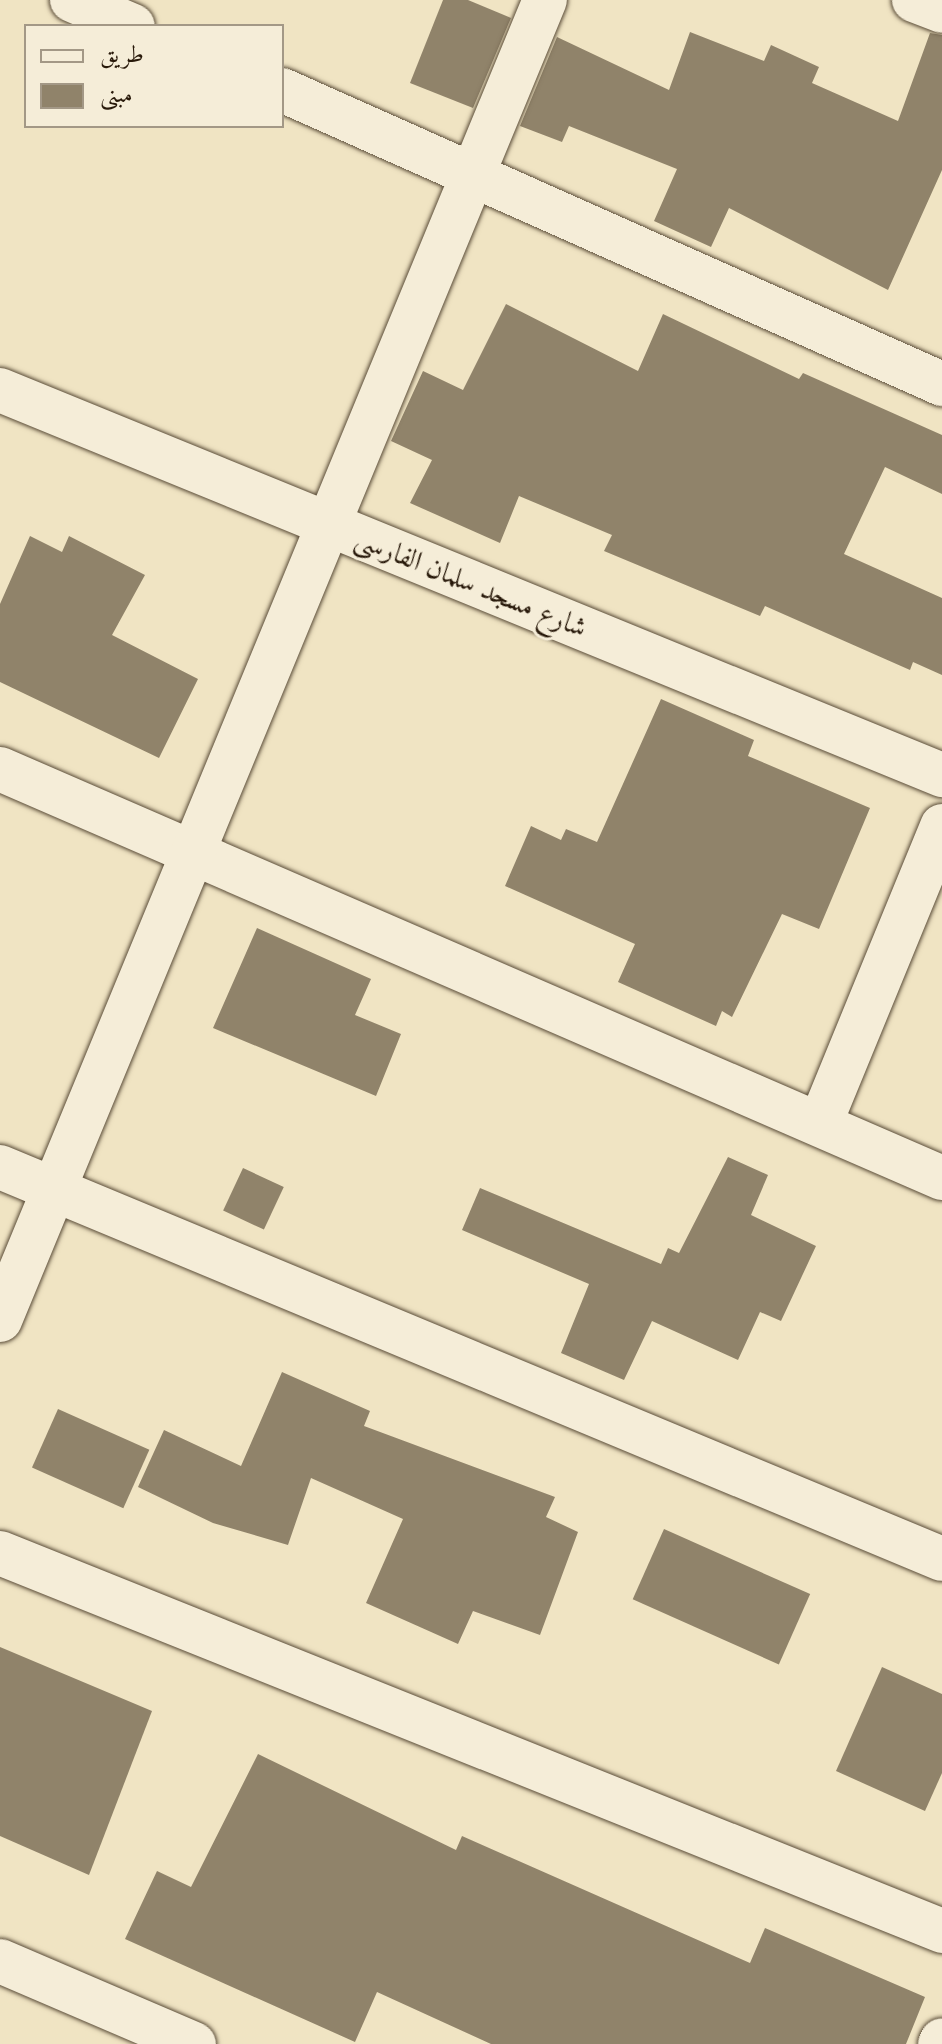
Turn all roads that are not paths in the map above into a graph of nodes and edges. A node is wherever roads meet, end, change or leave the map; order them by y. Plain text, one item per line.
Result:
1 (72, 0) edge
2 (545, 0) edge
3 (914, 0) edge
4 (942, 11) edge
5 (128, 24) edge
6 (284, 91) edge
7 (470, 170) junction
8 (942, 384) edge
9 (0, 390) edge
10 (325, 524) junction
11 (0, 769) edge
12 (942, 775) edge
13 (942, 826) edge
14 (194, 849) junction
15 (820, 1124) junction
16 (0, 1167) edge
17 (942, 1178) edge
18 (53, 1189) junction
19 (0, 1320) edge
20 (0, 1553) edge
21 (942, 1559) edge
22 (942, 1931) edge
23 (0, 1961) edge
24 (194, 2044) edge

1 - 5 street
2 - 7 street
3 - 4 street
6 - 7 street
7 - 8 street
7 - 10 street
9 - 10 street, شارع مسجد سلمان الفارسى
10 - 12 street, شارع مسجد سلمان الفارسى
10 - 14 street
11 - 14 street
13 - 15 street
14 - 15 street
14 - 18 street
15 - 17 street
16 - 18 street
18 - 19 street
18 - 21 street
20 - 22 street
23 - 24 street

